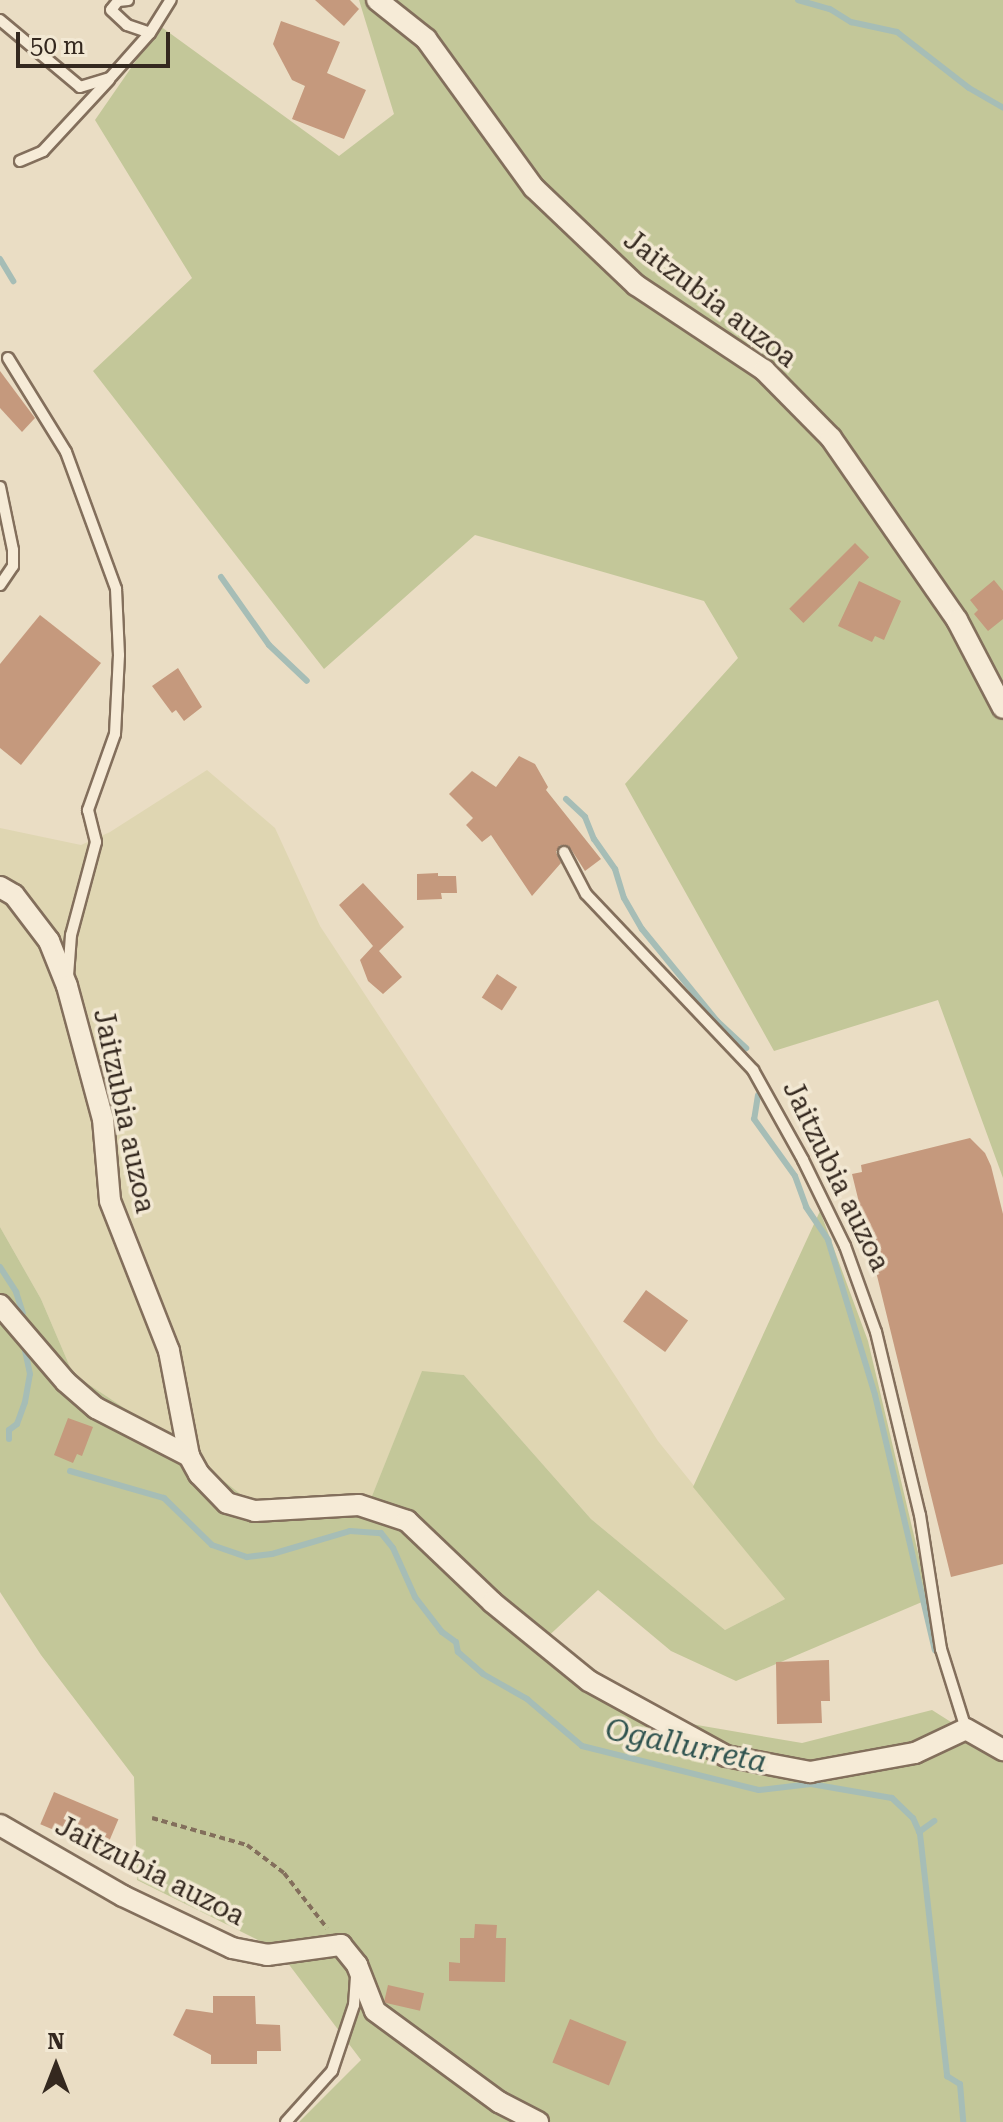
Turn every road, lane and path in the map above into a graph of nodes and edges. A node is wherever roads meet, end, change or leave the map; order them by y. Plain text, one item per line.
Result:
1 (128, 0) edge
2 (171, 0) edge
3 (377, 0) edge
4 (0, 20) edge
5 (150, 33) junction
6 (110, 78) junction
7 (20, 161) dead end
8 (8, 358) dead end
9 (0, 487) edge
10 (0, 585) edge
11 (1003, 708) edge
12 (564, 852) dead end
13 (0, 887) edge
14 (67, 986) junction
15 (0, 1305) edge
16 (189, 1456) junction
17 (966, 1729) junction
18 (1003, 1750) edge
19 (152, 1818) dead end
20 (0, 1825) edge
21 (341, 1945) junction
22 (357, 1965) junction
23 (286, 2122) edge
24 (538, 2122) edge

1 - 5 lane
2 - 5 lane
3 - 11 street, Jaitzubia auzoa
4 - 6 lane
5 - 6 lane
6 - 7 lane
8 - 14 lane
9 - 10 lane
12 - 17 lane, Jaitzubia auzoa
13 - 14 street, Jaitzubia auzoa
14 - 16 street, Jaitzubia auzoa
15 - 16 street, Jaitzubia auzoa
16 - 17 street, Jaitzubia auzoa
17 - 18 street
19 - 21 path
20 - 21 street, Jaitzubia auzoa
21 - 22 street
22 - 23 lane
22 - 24 street

